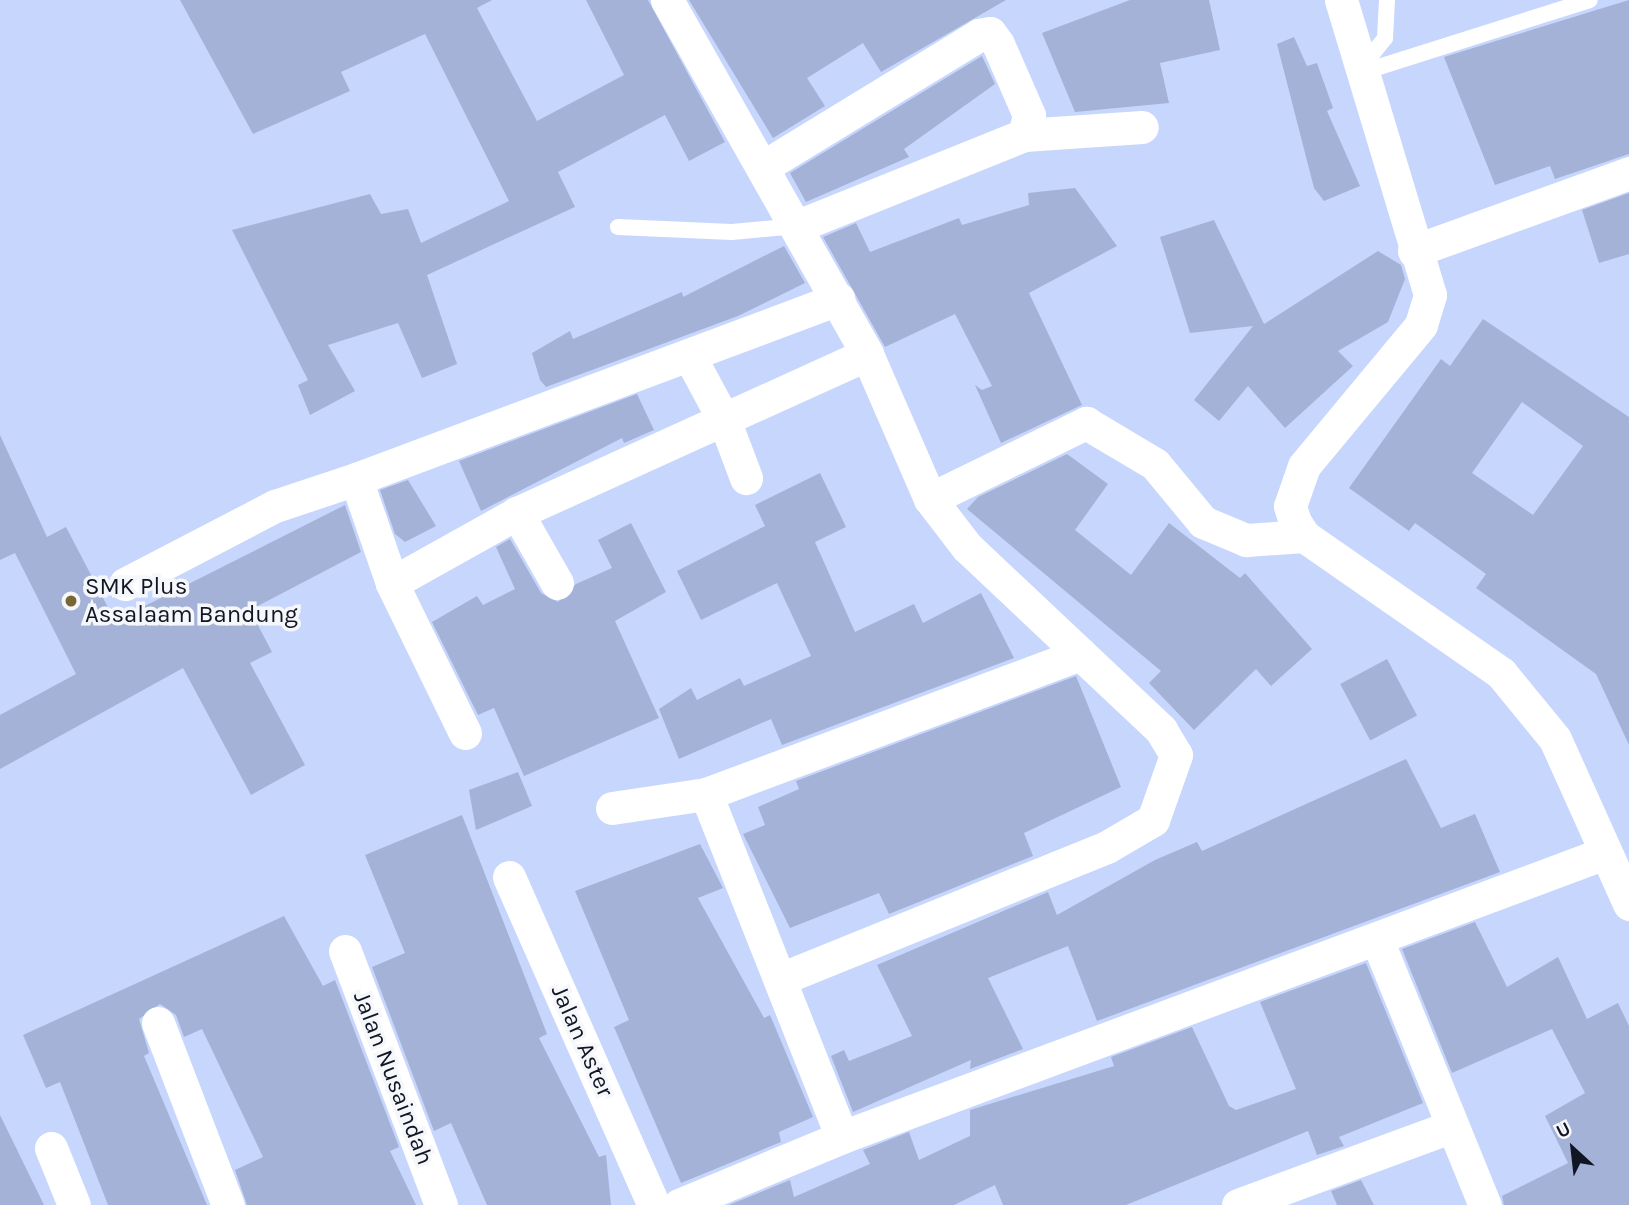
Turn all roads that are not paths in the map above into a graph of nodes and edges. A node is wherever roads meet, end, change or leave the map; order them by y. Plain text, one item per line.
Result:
1 (667, 0) edge
2 (1341, 0) edge
3 (1387, 0) edge
4 (1590, 0) edge
5 (1358, 66) junction
6 (1142, 127) dead end
7 (1024, 135) junction
8 (766, 165) junction
9 (1629, 173) edge
10 (798, 226) junction
11 (618, 227) dead end
12 (1414, 251) junction
13 (838, 299) junction
14 (867, 354) junction
15 (691, 359) junction
16 (725, 422) junction
17 (746, 478) dead end
18 (355, 479) junction
19 (930, 499) junction
20 (517, 513) junction
21 (1304, 536) junction
22 (125, 583) dead end
23 (392, 583) junction
24 (557, 583) dead end
25 (1081, 654) junction
26 (465, 733) dead end
27 (706, 794) junction
28 (612, 808) dead end
29 (1605, 853) junction
30 (509, 877) dead end
31 (1629, 904) edge
32 (1378, 942) junction
33 (345, 951) dead end
34 (780, 979) junction
35 (158, 1023) dead end
36 (1450, 1127) junction
37 (842, 1137) junction
38 (51, 1148) dead end
39 (74, 1205) edge
40 (228, 1205) edge
41 (441, 1205) edge
42 (654, 1205) edge
43 (679, 1205) edge
44 (1238, 1205) edge
45 (1485, 1205) edge

1 - 8 street
2 - 5 street
3 - 5 lane
4 - 5 lane
5 - 12 street
6 - 7 street
7 - 8 street
7 - 10 street
8 - 10 street
9 - 12 street
10 - 11 lane
10 - 13 street
12 - 21 street
13 - 14 street
13 - 15 street
14 - 16 street
14 - 19 street
15 - 16 street
15 - 18 street
16 - 17 street
16 - 20 street
18 - 22 street
18 - 23 street
19 - 21 street
19 - 25 street
20 - 23 street
20 - 24 street
21 - 29 street
23 - 26 street
25 - 27 street
25 - 34 street
27 - 28 street
27 - 34 street
29 - 31 street
29 - 32 street
30 - 42 street, Jalan Aster
32 - 36 street
32 - 37 street
33 - 41 street, Jalan Nusaindah
34 - 37 street
35 - 40 street
36 - 44 street
36 - 45 street
37 - 43 street
38 - 39 street

